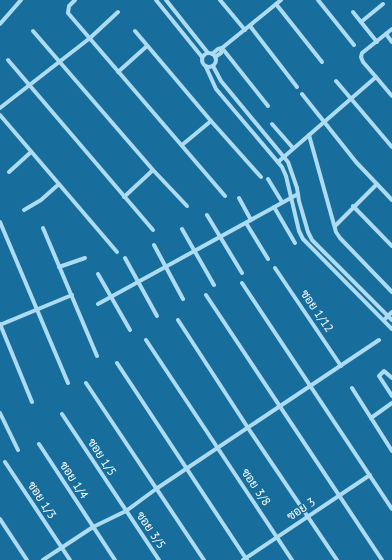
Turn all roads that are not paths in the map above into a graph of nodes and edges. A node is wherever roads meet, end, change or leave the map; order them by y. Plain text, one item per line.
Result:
1 (21, 0) edge
2 (75, 0) edge
3 (156, 0) edge
4 (166, 0) edge
5 (222, 0) edge
6 (282, 0) edge
7 (318, 0) edge
8 (276, 4) junction
9 (383, 4) dead end
10 (118, 12) dead end
11 (353, 12) dead end
12 (361, 22) junction
13 (185, 23) junction
14 (0, 24) edge
15 (250, 26) junction
16 (179, 28) junction
17 (392, 29) edge
18 (245, 30) junction
19 (33, 31) dead end
20 (135, 32) dead end
21 (386, 34) junction
22 (90, 38) junction
23 (377, 42) junction
24 (392, 42) edge
25 (354, 45) dead end
26 (147, 46) junction
27 (222, 48) junction
28 (212, 55) junction
29 (202, 57) junction
30 (8, 60) dead end
31 (60, 62) junction
32 (322, 62) dead end
33 (213, 66) junction
34 (206, 67) junction
35 (118, 72) junction
36 (376, 77) junction
37 (336, 81) dead end
38 (29, 86) junction
39 (297, 87) dead end
40 (302, 94) dead end
41 (392, 96) edge
42 (351, 99) junction
43 (268, 106) dead end
44 (0, 108) edge
45 (0, 115) edge
46 (211, 121) junction
47 (324, 122) junction
48 (272, 124) dead end
49 (309, 135) junction
50 (182, 145) junction
51 (392, 147) edge
52 (293, 148) junction
53 (31, 152) junction
54 (283, 157) junction
55 (278, 162) junction
56 (153, 170) junction
57 (9, 172) dead end
58 (261, 177) dead end
59 (268, 179) dead end
60 (59, 184) junction
61 (377, 184) junction
62 (298, 194) junction
63 (225, 196) dead end
64 (124, 197) junction
65 (291, 197) junction
66 (239, 198) dead end
67 (392, 200) edge
68 (282, 202) junction
69 (187, 206) dead end
70 (353, 206) junction
71 (274, 207) junction
72 (24, 210) dead end
73 (208, 215) dead end
74 (251, 220) junction
75 (0, 222) edge
76 (246, 223) junction
77 (335, 226) junction
78 (43, 228) dead end
79 (182, 229) dead end
80 (153, 230) dead end
81 (220, 237) junction
82 (295, 243) dead end
83 (154, 245) dead end
84 (392, 246) edge
85 (194, 251) junction
86 (117, 252) dead end
87 (85, 258) dead end
88 (125, 258) dead end
89 (268, 259) dead end
90 (59, 267) junction
91 (165, 267) junction
92 (275, 268) dead end
93 (242, 273) dead end
94 (98, 274) dead end
95 (138, 282) junction
96 (242, 283) dead end
97 (214, 285) dead end
98 (392, 292) edge
99 (72, 295) junction
100 (206, 295) dead end
101 (111, 297) junction
102 (183, 300) dead end
103 (98, 304) dead end
104 (38, 310) junction
105 (392, 312) edge
106 (157, 316) dead end
107 (388, 316) junction
108 (178, 320) dead end
109 (384, 320) junction
110 (392, 320) edge
111 (0, 325) edge
112 (392, 329) edge
113 (130, 330) dead end
114 (146, 340) dead end
115 (379, 340) dead end
116 (97, 356) dead end
117 (117, 363) dead end
118 (341, 366) junction
119 (392, 378) edge
120 (68, 383) dead end
121 (86, 383) dead end
122 (311, 387) junction
123 (352, 388) dead end
124 (392, 396) edge
125 (32, 402) dead end
126 (392, 403) edge
127 (280, 408) junction
128 (0, 413) edge
129 (62, 414) dead end
130 (371, 418) junction
131 (2, 422) edge
132 (248, 428) junction
133 (39, 444) dead end
134 (218, 448) junction
135 (18, 450) dead end
136 (392, 451) edge
137 (6, 462) dead end
138 (188, 468) junction
139 (370, 475) junction
140 (156, 489) junction
141 (339, 496) junction
142 (392, 509) edge
143 (126, 511) junction
144 (308, 517) junction
145 (0, 519) edge
146 (93, 527) junction
147 (277, 537) junction
148 (61, 548) junction
149 (246, 559) edge
150 (26, 560) edge
151 (43, 560) edge
152 (70, 560) edge
153 (115, 560) edge
154 (159, 560) edge
155 (204, 560) edge
156 (292, 560) edge
157 (337, 560) edge
158 (382, 560) edge

1 - 14 street
2 - 22 street
3 - 16 street
4 - 13 street
5 - 18 street
6 - 8 street
7 - 25 street
8 - 15 street
8 - 32 street
9 - 12 street
10 - 22 street
11 - 12 street
12 - 23 street
13 - 16 street
13 - 28 street
15 - 18 street
15 - 39 street
16 - 29 street
17 - 21 street
18 - 27 street
19 - 31 street
20 - 26 street
21 - 23 street
21 - 24 street
22 - 31 street
22 - 35 street
23 - 36 street
26 - 35 street
26 - 46 street
27 - 28 street
27 - 43 street
28 - 29 street
28 - 33 street
29 - 34 street
30 - 38 street
31 - 38 street
31 - 56 street
33 - 34 street
33 - 54 street
34 - 55 street
35 - 50 street
36 - 41 street
36 - 42 street
37 - 42 street
38 - 44 street
38 - 64 street
40 - 47 street
42 - 47 street
42 - 51 street
45 - 53 street
46 - 50 street
46 - 58 street
47 - 49 street
47 - 61 street
48 - 52 street
49 - 52 street
49 - 77 street
50 - 63 street
52 - 54 street
53 - 57 street
53 - 60 street
54 - 55 street
54 - 62 street
55 - 65 street
56 - 64 street
56 - 69 street
59 - 68 street
60 - 72 street
60 - 86 street
61 - 67 street
61 - 70 street
62 - 65 street
62 - 107 street
64 - 80 street
65 - 68 street
65 - 109 street
66 - 74 street
68 - 71 street
70 - 77 street
70 - 84 street
71 - 74 street
71 - 82 street
73 - 81 street
74 - 76 street
75 - 104 street
76 - 81 street
76 - 89 street
77 - 98 street
78 - 90 street
79 - 85 street
81 - 85 street
81 - 93 street
83 - 91 street
85 - 91 street
85 - 97 street
87 - 90 street
88 - 95 street
90 - 99 street
91 - 95 street
91 - 102 street
92 - 118 street, ซอย 1/12
94 - 101 street
95 - 101 street
95 - 106 street
96 - 122 street
99 - 104 street
99 - 116 street
100 - 127 street
101 - 103 street
101 - 113 street
104 - 111 street
104 - 120 street
105 - 107 street
107 - 109 street
107 - 110 street
108 - 132 street
109 - 112 street
111 - 125 street
114 - 134 street, ซอย 3/8
115 - 118 street
117 - 138 street
118 - 122 street
119 - 124 street
121 - 140 street
122 - 127 street
122 - 139 street
123 - 130 street
126 - 130 street
127 - 132 street
127 - 141 street
128 - 131 street
129 - 143 street, ซอย 1/5
130 - 136 street
131 - 135 street
132 - 134 street
132 - 144 street
133 - 146 street, ซอย 1/4
134 - 138 street
134 - 147 street, ซอย 3/8
137 - 148 street, ซอย 1/3
138 - 140 street
138 - 149 street
139 - 141 street, ซอย 3
139 - 142 street
140 - 143 street
140 - 155 street
141 - 144 street, ซอย 3
141 - 158 street
143 - 146 street
143 - 154 street, ซอย 3/5
144 - 147 street, ซอย 3
144 - 157 street
145 - 150 street
146 - 148 street
146 - 153 street, ซอย 1/4
147 - 149 street, ซอย 3
147 - 156 street, ซอย 3/8
148 - 151 street
148 - 152 street, ซอย 1/3

